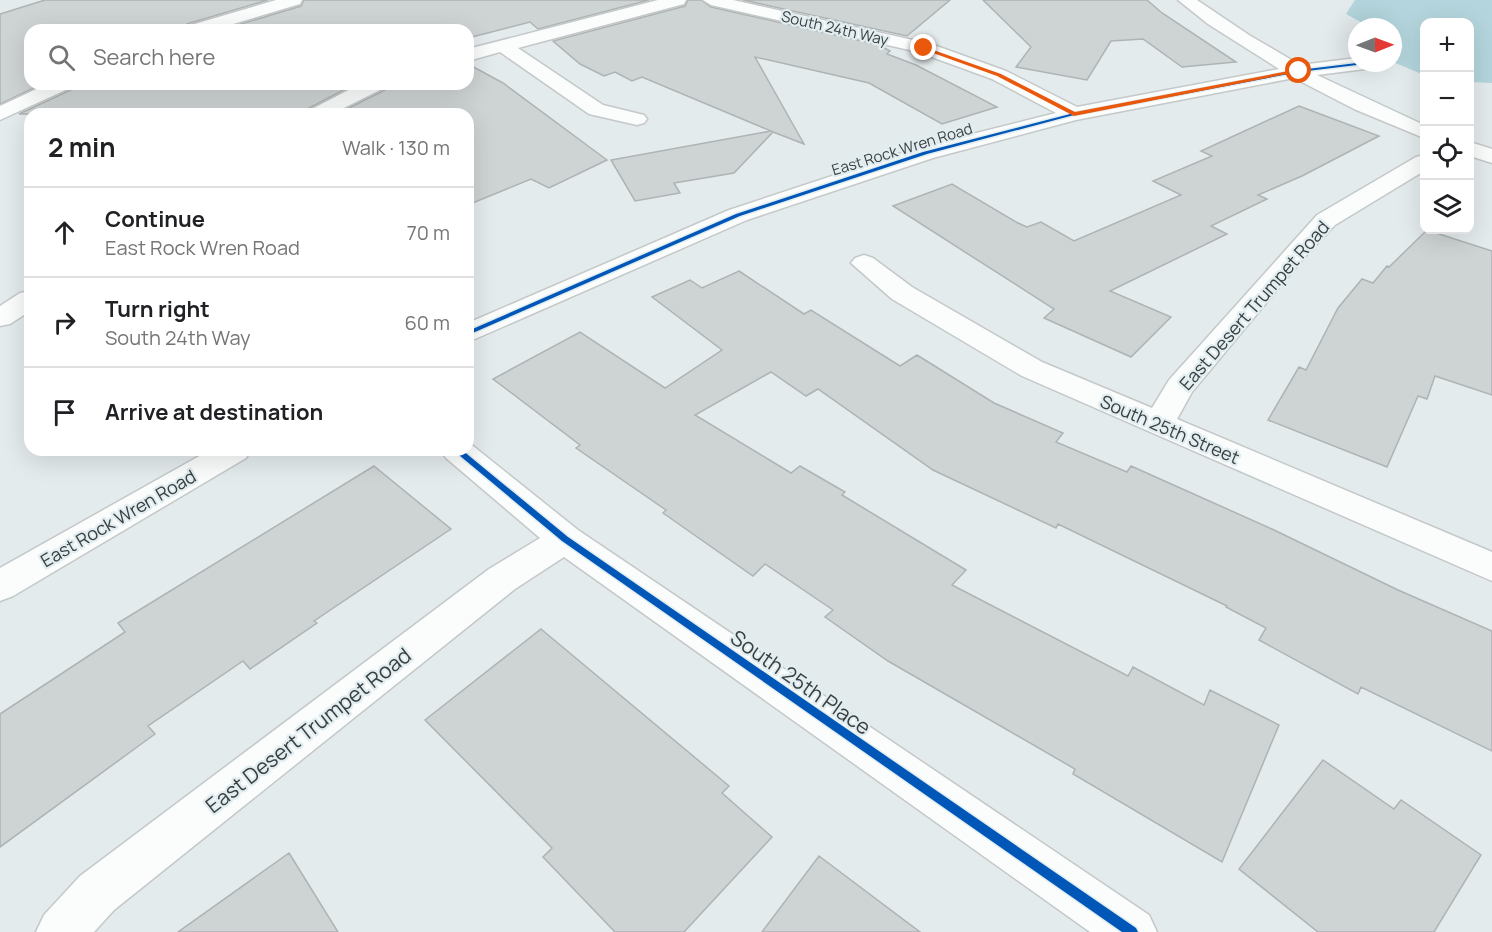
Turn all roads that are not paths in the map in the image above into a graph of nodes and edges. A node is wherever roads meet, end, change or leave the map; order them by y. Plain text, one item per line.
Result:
1 (294, 0) edge
2 (678, 0) edge
3 (711, 0) edge
4 (1186, 0) edge
5 (214, 24) edge
6 (950, 35) dead end
7 (503, 46) junction
8 (924, 48) junction
9 (474, 53) edge
10 (1348, 65) edge
11 (1299, 71) junction
12 (50, 90) edge
13 (362, 90) edge
14 (328, 108) edge
15 (0, 114) edge
16 (1074, 114) junction
17 (637, 119) dead end
18 (1420, 130) edge
19 (1474, 150) edge
20 (1492, 156) edge
21 (1420, 165) edge
22 (864, 263) dead end
23 (24, 303) edge
24 (0, 318) edge
25 (474, 330) edge
26 (1158, 424) junction
27 (225, 456) edge
28 (464, 456) edge
29 (566, 539) junction
30 (1492, 567) edge
31 (0, 586) edge
32 (61, 932) edge
33 (1132, 932) edge

1 - 5 street
2 - 7 street
3 - 8 street, South 24th Way
4 - 11 street
6 - 8 street
7 - 9 street
7 - 17 street
8 - 16 street, South 24th Way
10 - 11 street, East Rock Wren Road
11 - 16 street, East Rock Wren Road
11 - 18 street
12 - 15 street
13 - 14 street
16 - 25 street, East Rock Wren Road
19 - 20 street
21 - 26 street, East Desert Trumpet Road
22 - 26 street, South 25th Street
23 - 24 street
26 - 30 street, South 25th Street
27 - 31 street, East Rock Wren Road
28 - 29 street, South 25th Place
29 - 32 street, East Desert Trumpet Road
29 - 33 street, South 25th Place

